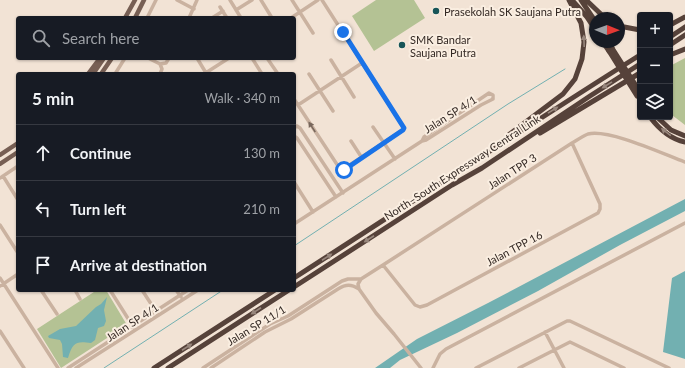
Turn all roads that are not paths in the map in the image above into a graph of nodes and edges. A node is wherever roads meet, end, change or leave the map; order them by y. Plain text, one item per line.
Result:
1 (135, 0) edge
2 (144, 0) edge
3 (156, 0) edge
4 (177, 0) edge
5 (197, 0) edge
6 (230, 0) edge
7 (252, 0) edge
8 (261, 0) edge
9 (292, 0) edge
10 (318, 0) edge
11 (322, 0) edge
12 (569, 0) edge
13 (572, 0) edge
14 (581, 0) edge
15 (586, 0) edge
16 (220, 7) dead end
17 (194, 9) junction
18 (236, 10) junction
19 (222, 11) junction
20 (300, 12) junction
21 (589, 12) edge
22 (599, 12) edge
23 (126, 16) edge
24 (136, 16) edge
25 (147, 16) edge
26 (190, 16) edge
27 (215, 16) edge
28 (226, 16) edge
29 (240, 16) edge
30 (271, 16) edge
31 (294, 16) edge
32 (685, 18) edge
33 (589, 20) edge
34 (673, 24) edge
35 (625, 27) edge
36 (685, 27) edge
37 (637, 29) edge
38 (313, 33) dead end
39 (673, 35) edge
40 (685, 35) edge
41 (673, 43) edge
42 (685, 49) edge
43 (611, 50) edge
44 (673, 54) edge
45 (637, 57) edge
46 (98, 60) edge
47 (103, 60) edge
48 (112, 60) edge
49 (124, 60) edge
50 (152, 60) edge
51 (168, 60) edge
52 (198, 60) edge
53 (224, 60) edge
54 (253, 60) edge
55 (268, 60) edge
56 (331, 60) dead end
57 (362, 63) junction
58 (160, 64) junction
59 (637, 66) edge
60 (90, 72) edge
61 (94, 72) edge
62 (103, 72) edge
63 (116, 72) edge
64 (161, 72) edge
65 (204, 72) edge
66 (206, 72) edge
67 (261, 72) edge
68 (277, 72) edge
69 (309, 74) dead end
70 (637, 75) edge
71 (342, 76) junction
72 (319, 91) junction
73 (637, 92) edge
74 (354, 97) dead end
75 (296, 102) edge
76 (298, 105) junction
77 (333, 111) dead end
78 (653, 120) edge
79 (660, 120) edge
80 (296, 126) edge
81 (373, 127) dead end
82 (685, 136) edge
83 (296, 137) edge
84 (351, 141) dead end
85 (422, 141) junction
86 (685, 142) edge
87 (319, 143) junction
88 (384, 143) junction
89 (572, 143) junction
90 (16, 144) edge
91 (313, 147) junction
92 (16, 153) edge
93 (0, 155) edge
94 (362, 158) junction
95 (478, 158) junction
96 (394, 159) junction
97 (685, 162) edge
98 (0, 164) edge
99 (16, 167) edge
100 (482, 168) junction
101 (1, 177) edge
102 (296, 185) edge
103 (343, 193) junction
104 (16, 197) edge
105 (336, 197) junction
106 (313, 212) junction
107 (296, 223) edge
108 (685, 223) edge
109 (0, 225) edge
110 (16, 250) edge
111 (383, 265) junction
112 (16, 275) edge
113 (296, 277) edge
114 (0, 278) edge
115 (361, 278) junction
116 (2, 285) edge
117 (296, 286) edge
118 (359, 289) junction
119 (43, 292) edge
120 (76, 292) edge
121 (111, 292) edge
122 (143, 292) edge
123 (177, 292) edge
124 (185, 292) edge
125 (195, 292) edge
126 (272, 292) edge
127 (286, 292) edge
128 (180, 296) junction
129 (80, 299) dead end
130 (182, 300) junction
131 (156, 311) junction
132 (57, 314) dead end
133 (158, 315) junction
134 (133, 326) junction
135 (136, 330) junction
136 (0, 331) edge
137 (545, 332) junction
138 (555, 350) junction
139 (24, 368) edge
140 (58, 368) edge
141 (68, 368) edge
142 (76, 368) edge
143 (154, 368) edge
144 (168, 368) edge
145 (203, 368) edge
146 (211, 368) edge
147 (421, 368) edge
148 (433, 368) edge
149 (476, 368) edge
150 (519, 368) edge
151 (564, 368) edge
152 (624, 368) edge
153 (669, 368) edge

1 - 23 main road
2 - 24 main road
3 - 25 street
4 - 17 street
5 - 17 street
6 - 18 street
7 - 18 street
8 - 30 street
9 - 20 street
10 - 20 street
11 - 57 street
95 -> 12 highway
13 - 33 highway
14 - 21 highway
15 - 22 highway
16 - 19 street
17 - 26 street
18 - 29 street
19 - 27 street
19 - 28 street
20 - 31 street
20 - 38 street
32 - 34 highway
35 - 37 highway
36 - 39 highway
40 - 41 highway
42 - 44 highway
43 - 73 highway, bridge
95 -> 45 highway, North–South Expressway Central Link
46 - 60 main road
47 - 61 main road
48 - 62 main road
49 - 63 street
50 - 58 street
51 - 58 street
52 - 65 street
53 - 66 street
54 - 67 street
55 - 68 street
56 - 71 street
57 - 71 street
57 - 88 street
58 - 64 street
59 -> 100 highway, North–South Expressway Central Link
69 - 72 street
70 - 100 highway
71 - 72 street
71 - 74 street
72 - 76 street
72 - 77 street
75 - 76 street
87 -> 76 street
86 -> 78 highway
79 - 82 highway
80 - 91 street
81 - 88 street
83 - 105 street
84 - 94 street
85 - 85 street, Jalan SP 4/1
85 - 96 street, Jalan SP 4/1
87 - 91 street
87 - 94 street
88 - 94 street
88 - 96 street
89 - 97 street, Jalan TPP 3
89 - 111 street, Jalan TPP 3
89 - 111 street, Jalan TPP 16
90 - 93 main road
91 - 103 street
92 - 98 main road
113 -> 95 highway, North–South Expressway Central Link
96 - 103 street, Jalan SP 4/1
99 - 101 street
100 -> 117 highway, North–South Expressway Central Link
101 - 104 street
102 - 106 street
103 - 105 street, Jalan SP 4/1
105 - 106 street, Jalan SP 4/1
106 - 107 street, Jalan SP 4/1
108 - 148 street
109 - 110 street
111 - 115 street, Jalan TPP 3
112 - 116 street
114 - 116 street
115 - 118 street
115 - 145 street, Jalan SP 11/1
116 - 140 street
118 - 146 street, Jalan SP 11/1
118 - 147 street
119 - 132 street
120 - 129 street
121 - 134 street
122 - 131 street
123 - 128 street
124 - 128 street, Jalan SP 4/1
125 - 130 street, Jalan SP 4/1
143 -> 126 highway
127 -> 144 highway
128 - 130 street
128 - 131 street, Jalan SP 4/1
130 - 133 street, Jalan SP 4/1
131 - 133 street
131 - 134 street, Jalan SP 4/1
133 - 135 street, Jalan SP 4/1
134 - 135 street
134 - 141 street, Jalan SP 4/1
135 - 142 street, Jalan SP 4/1
136 - 139 street
137 - 138 street
137 - 149 street
137 - 153 street
138 - 150 street
138 - 151 street
138 - 152 street

